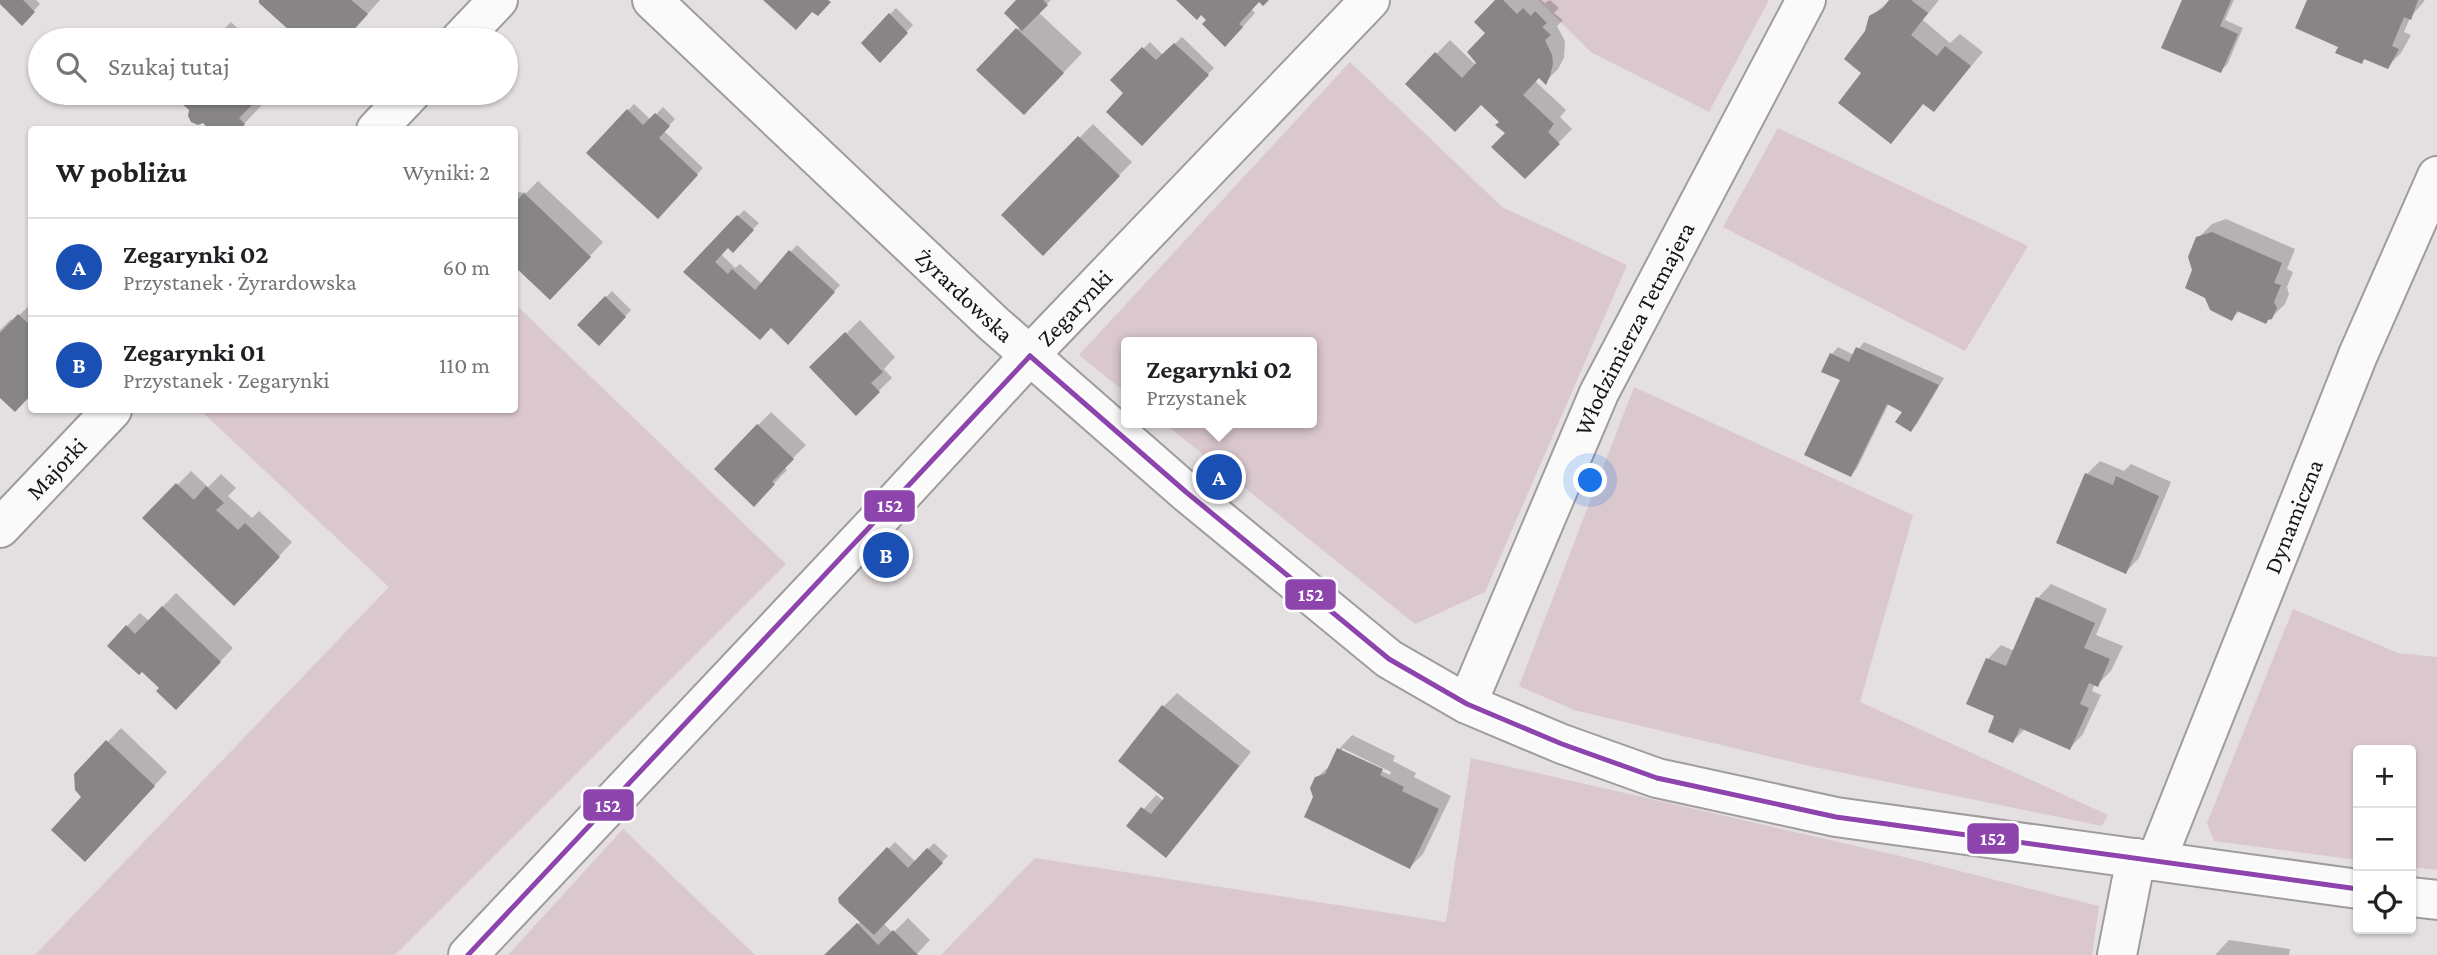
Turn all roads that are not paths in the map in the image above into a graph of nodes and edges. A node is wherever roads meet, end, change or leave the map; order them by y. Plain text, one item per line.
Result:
1 (498, 0) edge
2 (652, 0) edge
3 (1370, 0) edge
4 (1806, 0) edge
5 (471, 28) edge
6 (400, 105) edge
7 (380, 126) edge
8 (2437, 176) edge
9 (1030, 356) junction
10 (109, 413) edge
11 (0, 528) edge
12 (1467, 704) junction
13 (2146, 860) junction
14 (2353, 888) edge
15 (2416, 898) edge
16 (2437, 900) edge
17 (468, 955) edge
18 (2117, 955) edge

1 - 5 street
2 - 9 street, Żyrardowska
3 - 9 street, Zegarynki
4 - 12 street, Włodzimierza Tetmajera
6 - 7 street
8 - 13 street, Dynamiczna
9 - 12 street, Żyrardowska
9 - 17 street, Zegarynki
10 - 11 street, Majorki
12 - 13 street, Żyrardowska
13 - 14 street, Żyrardowska
13 - 18 street, Dynamiczna
15 - 16 street

